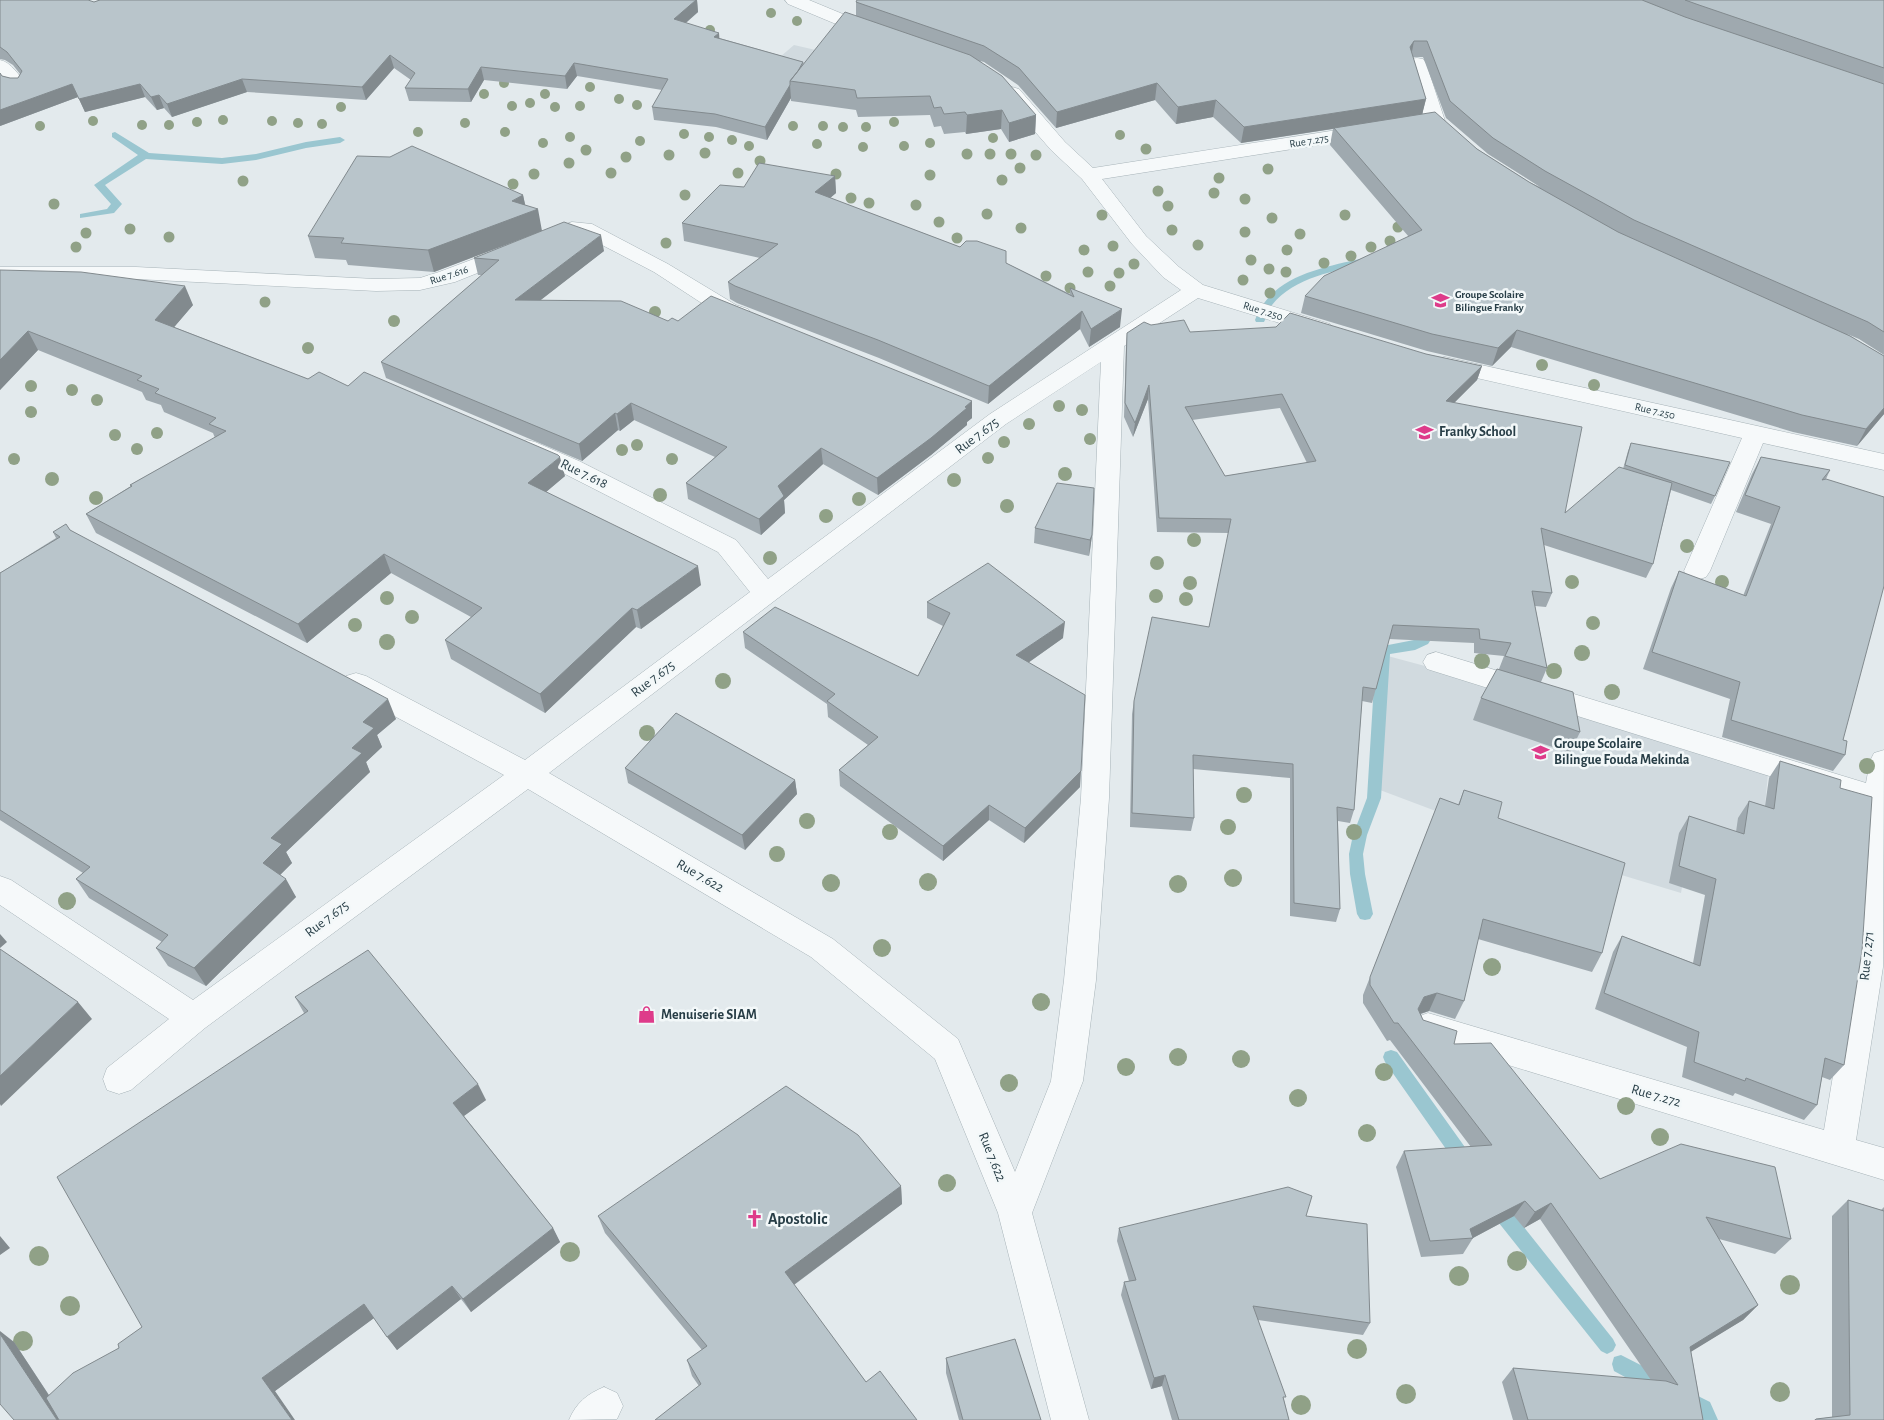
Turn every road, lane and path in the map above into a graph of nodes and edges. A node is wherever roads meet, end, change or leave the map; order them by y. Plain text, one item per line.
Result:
1 (794, 0) edge
2 (895, 40) edge
3 (1417, 63) edge
4 (0, 65) edge
5 (993, 79) edge
6 (18, 85) edge
7 (1434, 126) edge
8 (1387, 128) edge
9 (1089, 175) junction
10 (0, 273) edge
11 (1195, 290) junction
12 (755, 320) edge
13 (1338, 333) edge
14 (1113, 346) junction
15 (1423, 359) edge
16 (1755, 434) junction
17 (508, 440) edge
18 (1884, 462) edge
19 (1697, 570) dead end
20 (765, 593) junction
21 (1436, 662) dead end
22 (335, 672) edge
23 (1884, 761) edge
24 (527, 774) junction
25 (1877, 798) junction
26 (1880, 842) edge
27 (0, 889) edge
28 (194, 1018) junction
29 (1428, 1027) edge
30 (120, 1079) dead end
31 (1838, 1149) junction
32 (1884, 1164) edge
33 (1015, 1214) junction
34 (1070, 1420) edge

1 - 2 street
3 - 7 street
4 - 6 street
5 - 9 street, Rue 7.250
8 - 9 street, Rue 7.275
9 - 11 street, Rue 7.250
10 - 12 street, Rue 7.616
11 - 13 street, Rue 7.250
11 - 14 street, Rue 7.675
14 - 20 street, Rue 7.675
14 - 33 street
15 - 16 street, Rue 7.250
16 - 18 street, Rue 7.250
16 - 19 street
17 - 20 street, Rue 7.618
20 - 24 street, Rue 7.675
21 - 25 street
22 - 24 street, Rue 7.622
23 - 25 street, Rue 7.271
24 - 28 street, Rue 7.675
24 - 33 street, Rue 7.622
25 - 26 street, Rue 7.271
26 - 31 street, Rue 7.271
27 - 28 street
28 - 30 street, Rue 7.675
29 - 31 street, Rue 7.272
31 - 32 street, Rue 7.272
33 - 34 street, Rue 7.622

